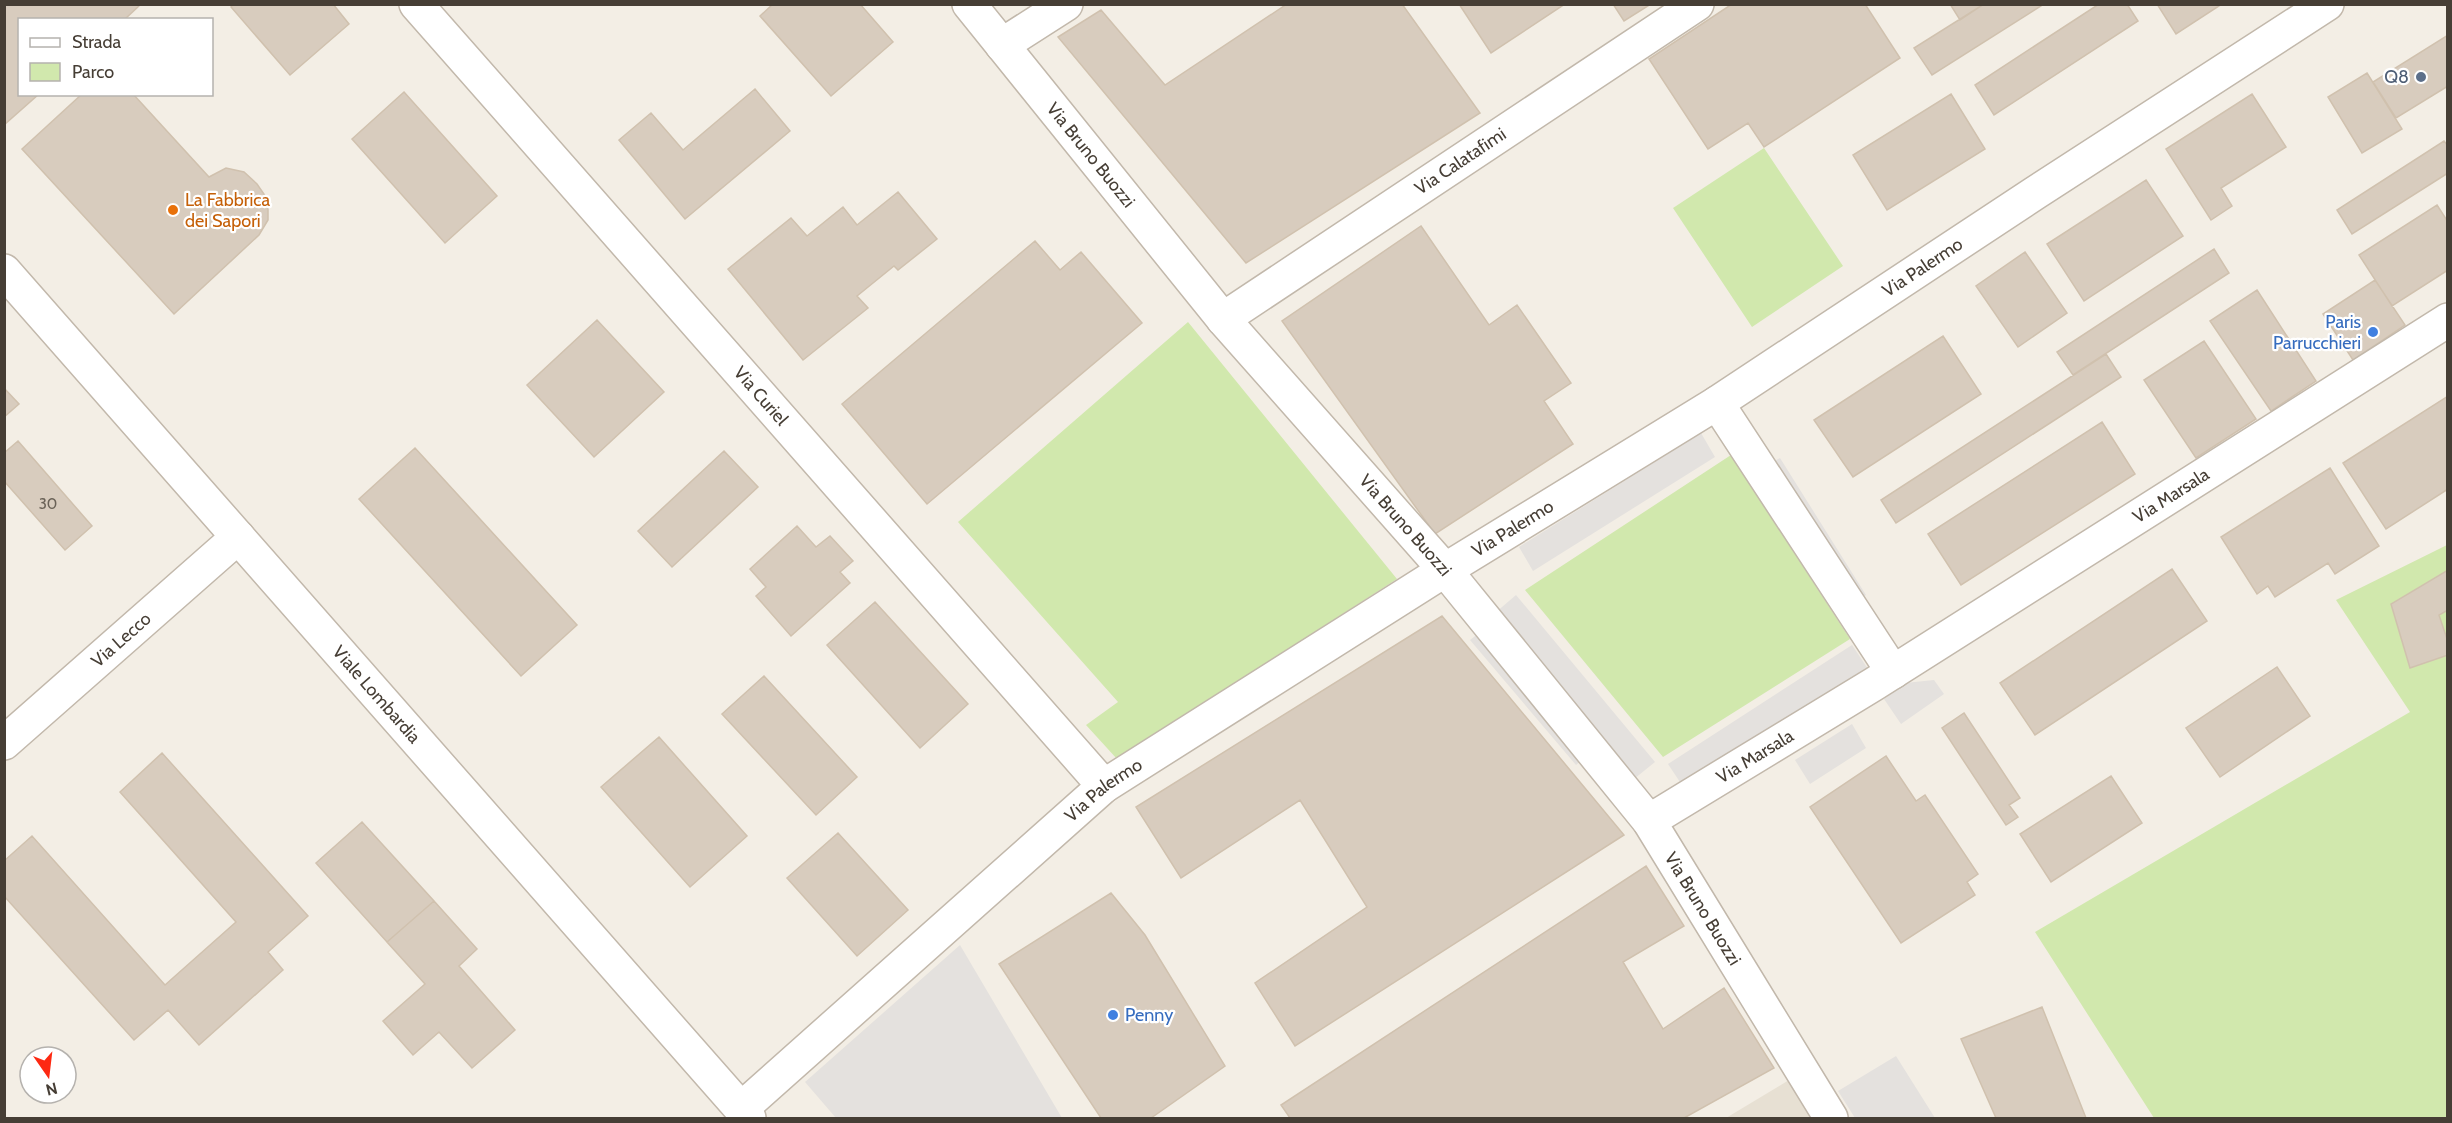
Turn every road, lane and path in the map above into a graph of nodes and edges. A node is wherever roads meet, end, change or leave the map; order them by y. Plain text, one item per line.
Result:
1 (416, 4) edge
2 (969, 4) edge
3 (1066, 4) edge
4 (1697, 4) edge
5 (2327, 4) edge
6 (1002, 45) junction
7 (4, 271) edge
8 (1223, 319) junction
9 (2448, 320) edge
10 (1717, 403) junction
11 (238, 537) junction
12 (1445, 570) junction
13 (1893, 672) junction
14 (4, 743) edge
15 (1104, 786) junction
16 (1649, 821) junction
17 (745, 1114) edge
18 (1832, 1119) edge

1 - 15 street, Via Curiel
2 - 6 street, Via Bruno Buozzi
3 - 6 street
4 - 8 street, Via Calatafimi
5 - 10 street, Via Palermo
6 - 8 street, Via Bruno Buozzi
7 - 11 street, Viale Lombardia
8 - 12 street, Via Bruno Buozzi
9 - 13 street, Via Marsala
10 - 12 street, Via Palermo
10 - 13 street
11 - 14 street, Via Lecco
11 - 17 street, Viale Lombardia
12 - 15 street, Via Palermo
12 - 16 street, Via Bruno Buozzi
13 - 16 street, Via Marsala
15 - 17 street, Via Palermo
16 - 18 street, Via Bruno Buozzi

